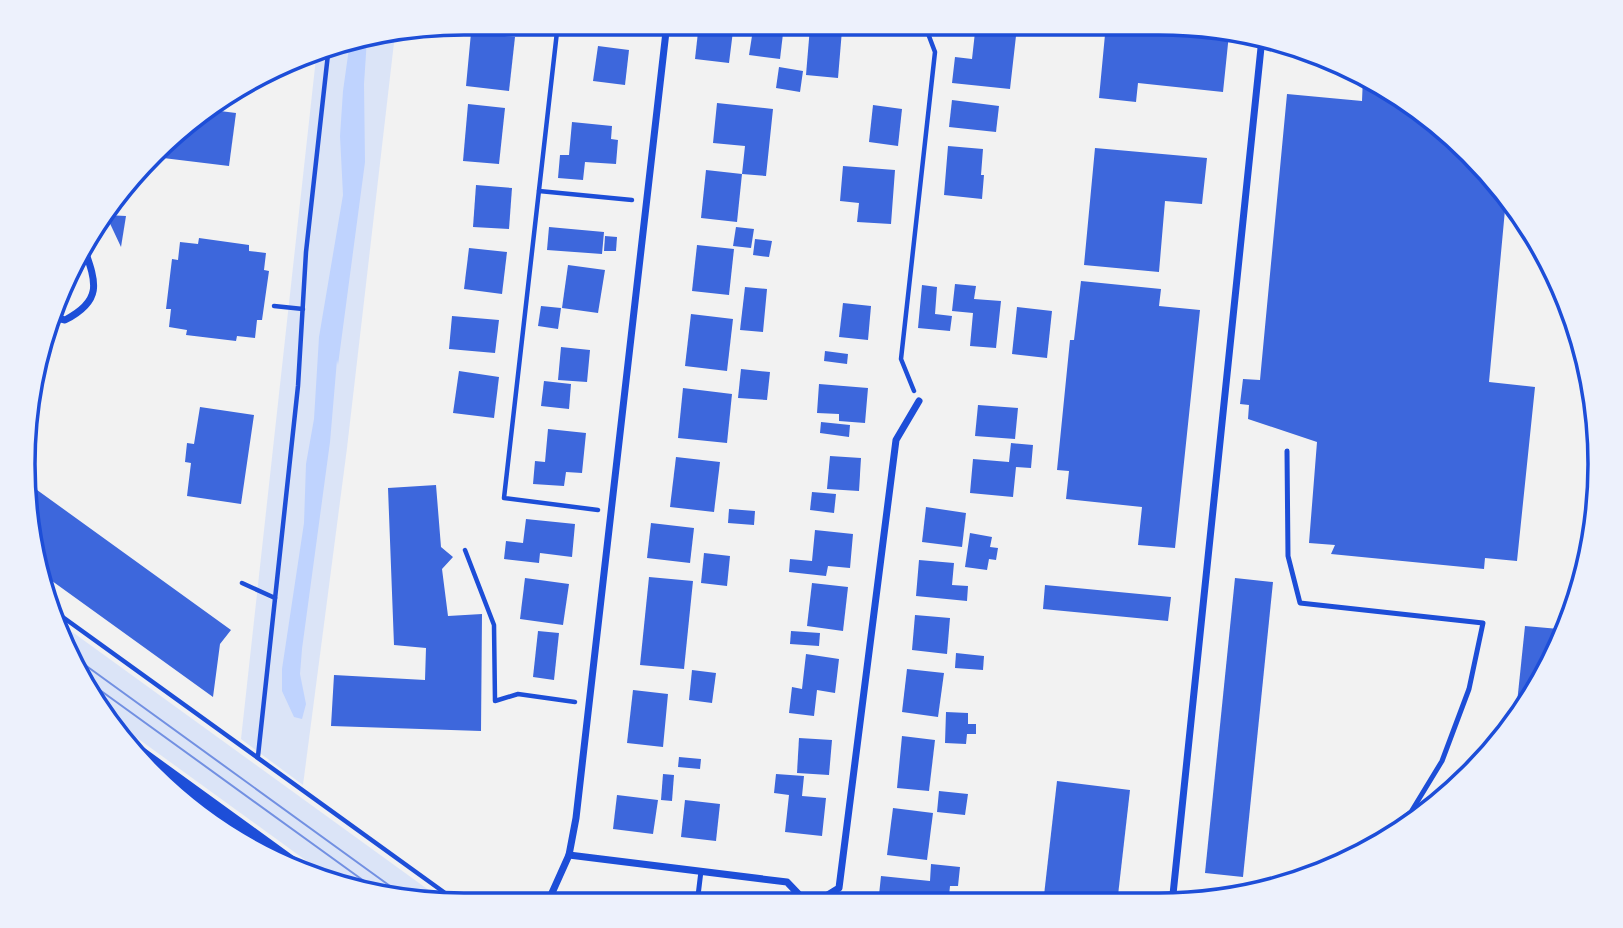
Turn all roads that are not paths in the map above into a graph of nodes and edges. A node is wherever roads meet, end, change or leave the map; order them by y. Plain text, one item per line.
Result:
1 (666, 35) edge
2 (1261, 48) edge
3 (87, 258) edge
4 (61, 319) edge
5 (919, 401) road end
6 (1287, 451) dead end
7 (169, 775) edge
8 (1413, 809) edge
9 (263, 843) edge
10 (569, 855) junction
11 (701, 871) junction
12 (1173, 892) edge
13 (552, 893) edge
14 (698, 893) edge
15 (798, 893) edge
16 (831, 893) edge

1 - 10 street
2 - 12 street
3 - 4 street
5 - 16 street
6 - 8 lane
7 - 9 main road
10 - 11 street
10 - 13 street
11 - 14 lane
11 - 15 street

